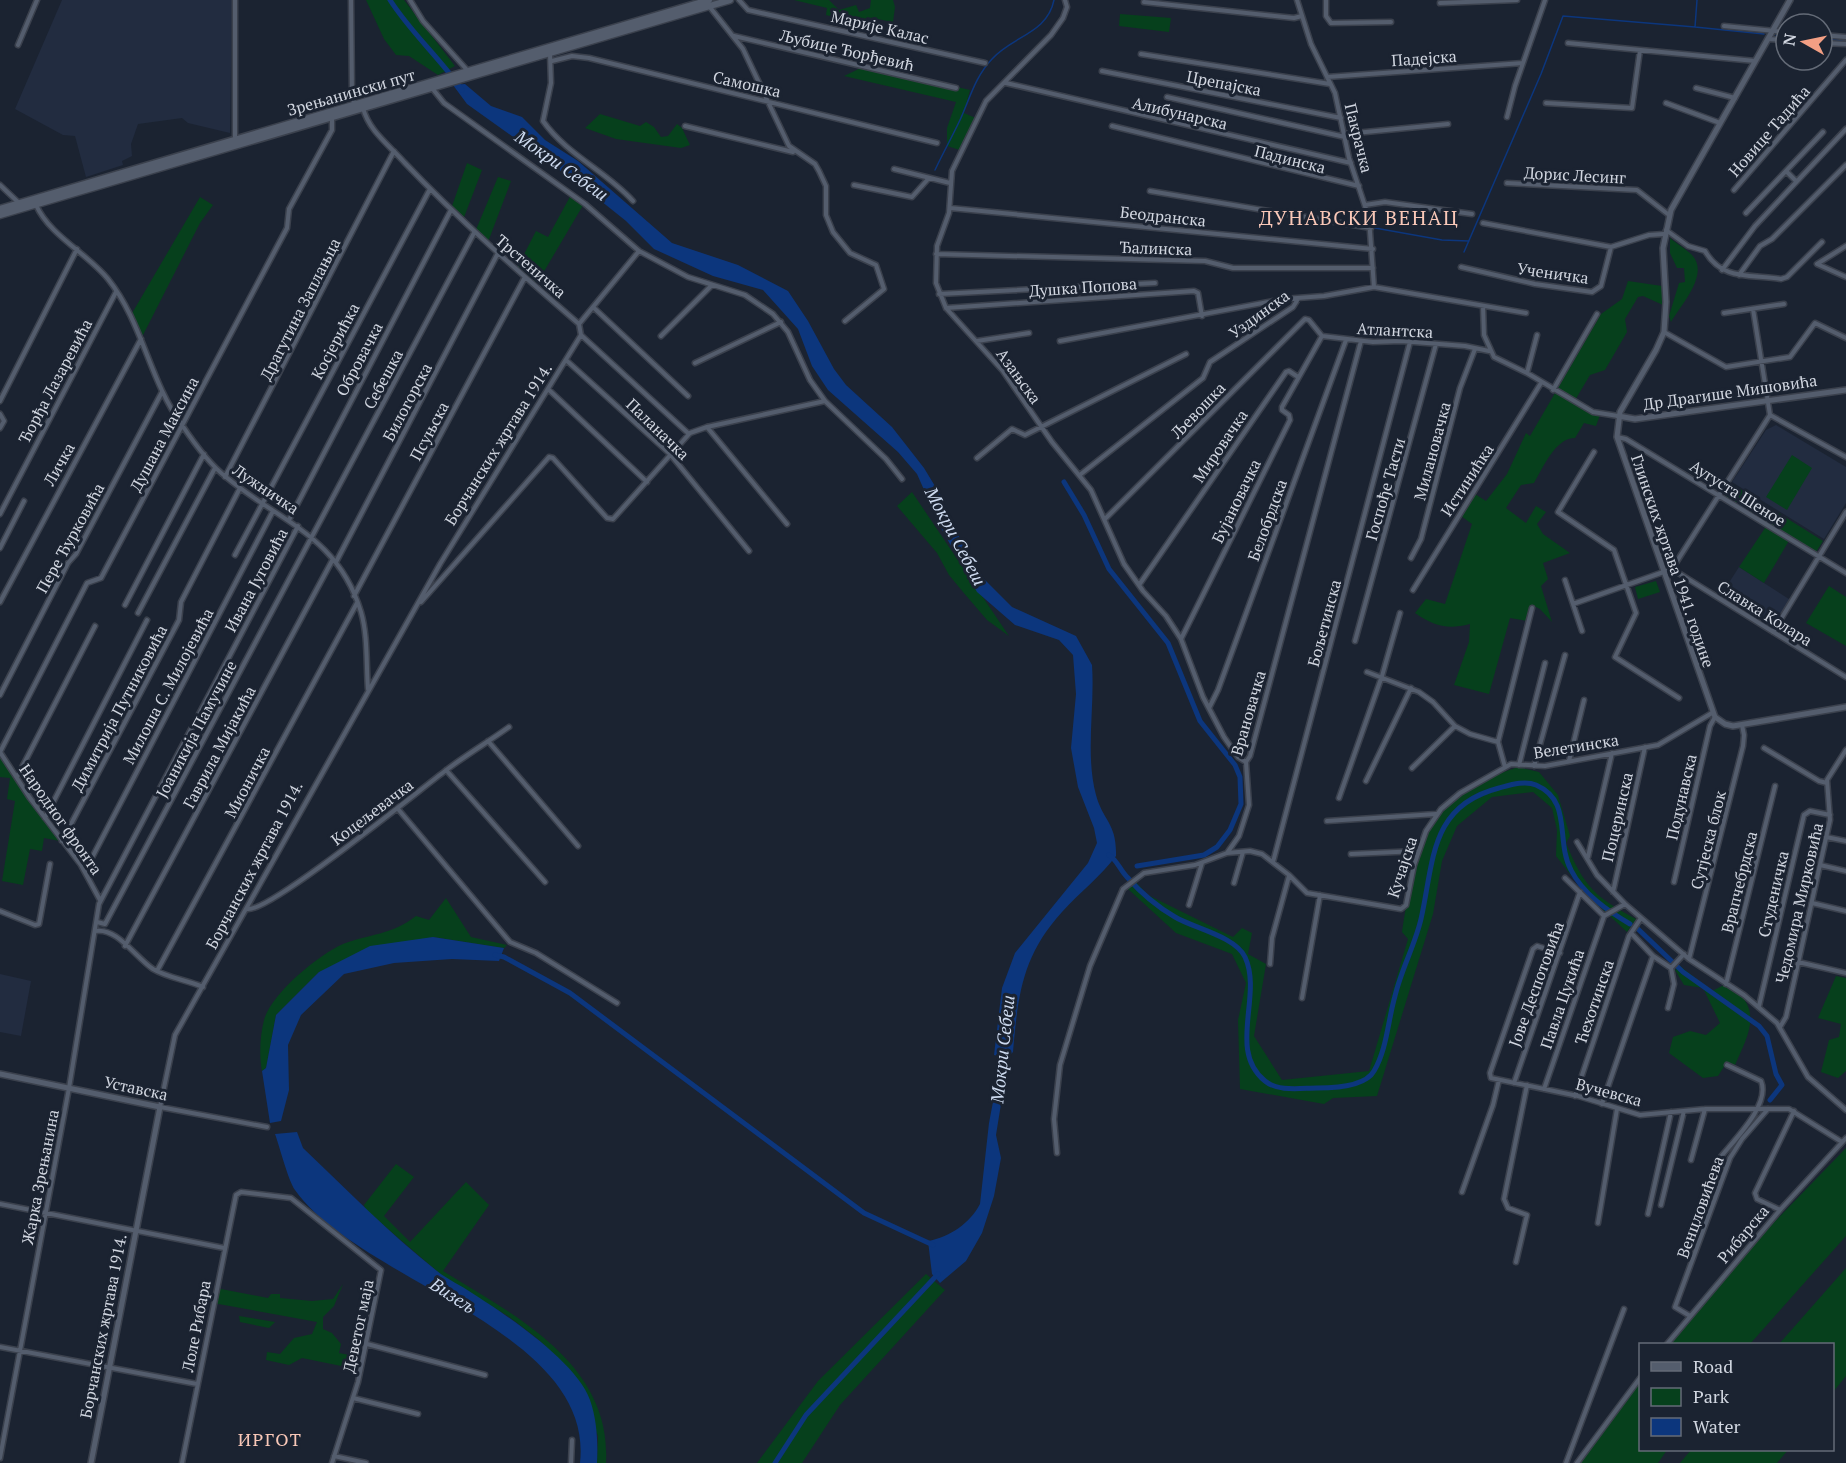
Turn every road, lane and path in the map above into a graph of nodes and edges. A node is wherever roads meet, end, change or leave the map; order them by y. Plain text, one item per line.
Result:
1 (37, 0) edge
2 (235, 0) edge
3 (351, 0) edge
4 (410, 0) edge
5 (730, 0) edge
6 (739, 0) edge
7 (1065, 0) edge
8 (1297, 0) edge
9 (1326, 0) edge
10 (1518, 0) edge
11 (1545, 0) edge
12 (1789, 0) edge
13 (1144, 2) dead end
14 (709, 3) edge
15 (1440, 3) dead end
16 (1302, 16) junction
17 (1391, 22) dead end
18 (1724, 26) dead end
19 (1772, 32) junction
20 (733, 35) junction
21 (1768, 39) junction
22 (1774, 39) edge
23 (1568, 43) dead end
24 (18, 45) dead end
25 (1640, 50) junction
26 (550, 54) junction
27 (1141, 54) dead end
28 (1846, 60) edge
29 (552, 61) junction
30 (1755, 61) junction
31 (985, 63) dead end
32 (1524, 63) junction
33 (468, 71) junction
34 (1102, 71) dead end
35 (459, 76) junction
36 (1327, 76) junction
37 (1006, 83) junction
38 (431, 85) junction
39 (1331, 85) junction
40 (956, 88) dead end
41 (1696, 88) dead end
42 (1167, 97) dead end
43 (1735, 98) junction
44 (767, 101) junction
45 (1546, 103) dead end
46 (1665, 103) dead end
47 (354, 105) junction
48 (363, 108) junction
49 (332, 117) junction
50 (1507, 117) dead end
51 (1341, 118) junction
52 (1720, 123) junction
53 (1448, 124) dead end
54 (685, 126) dead end
55 (1112, 126) dead end
56 (1846, 129) edge
57 (1823, 132) dead end
58 (1345, 135) junction
59 (236, 142) junction
60 (937, 143) dead end
61 (394, 151) junction
62 (793, 152) junction
63 (1351, 163) junction
64 (1846, 165) edge
65 (894, 169) dead end
66 (1786, 171) junction
67 (929, 178) junction
68 (1796, 181) junction
69 (950, 183) junction
70 (1507, 183) dead end
71 (0, 185) edge
72 (854, 185) dead end
73 (1359, 186) junction
74 (430, 189) junction
75 (1734, 190) dead end
76 (1150, 191) dead end
77 (633, 201) dead end
78 (19, 203) junction
79 (35, 205) junction
80 (1365, 205) junction
81 (950, 208) junction
82 (0, 209) edge
83 (451, 210) junction
84 (1746, 213) dead end
85 (1472, 214) dead end
86 (0, 215) edge
87 (1669, 215) junction
88 (1483, 223) dead end
89 (1371, 228) junction
90 (1665, 232) junction
91 (474, 233) junction
92 (1822, 242) dead end
93 (1846, 246) edge
94 (1611, 247) junction
95 (77, 249) junction
96 (1373, 249) junction
97 (639, 251) junction
98 (498, 253) junction
99 (936, 254) junction
100 (1461, 267) dead end
101 (1373, 268) junction
102 (1722, 270) junction
103 (1739, 275) junction
104 (525, 277) junction
105 (1846, 277) edge
106 (1155, 283) dead end
107 (712, 285) junction
108 (1374, 287) junction
109 (116, 291) junction
110 (939, 294) junction
111 (1298, 299) junction
112 (1784, 304) dead end
113 (1483, 306) junction
114 (593, 307) junction
115 (946, 308) junction
116 (1753, 309) junction
117 (1526, 313) dead end
118 (1724, 313) dead end
119 (1597, 314) dead end
120 (1202, 316) junction
121 (845, 321) dead end
122 (781, 322) junction
123 (579, 324) junction
124 (1029, 333) dead end
125 (1664, 333) junction
126 (581, 335) junction
127 (1537, 335) dead end
128 (661, 336) dead end
129 (1322, 336) junction
130 (1846, 338) edge
131 (141, 339) junction
132 (1346, 340) junction
133 (976, 341) junction
134 (1060, 341) dead end
135 (1362, 341) junction
136 (1410, 342) junction
137 (1436, 344) junction
138 (1475, 349) junction
139 (1489, 351) junction
140 (1186, 354) dead end
141 (566, 360) junction
142 (694, 363) dead end
143 (1762, 363) junction
144 (1527, 373) junction
145 (1298, 377) junction
146 (1541, 383) junction
147 (548, 389) junction
148 (1553, 390) junction
149 (1846, 390) edge
150 (162, 392) junction
151 (688, 396) dead end
152 (0, 401) edge
153 (1768, 401) junction
154 (825, 402) junction
155 (0, 414) edge
156 (1618, 416) junction
157 (1770, 416) junction
158 (182, 426) junction
159 (707, 427) junction
160 (0, 428) edge
161 (1041, 428) junction
162 (689, 434) junction
163 (1617, 437) junction
164 (1594, 452) dead end
165 (204, 454) junction
166 (670, 454) junction
167 (1846, 457) edge
168 (977, 458) dead end
169 (215, 468) junction
170 (1081, 474) junction
171 (225, 477) junction
172 (902, 479) dead end
173 (647, 482) junction
174 (240, 488) junction
175 (1718, 495) junction
176 (24, 501) dead end
177 (262, 504) junction
178 (273, 511) junction
179 (1846, 512) edge
180 (0, 514) edge
181 (1106, 518) junction
182 (289, 520) junction
183 (787, 524) dead end
184 (298, 526) junction
185 (312, 537) junction
186 (0, 548) edge
187 (749, 551) dead end
188 (235, 555) dead end
189 (1820, 557) junction
190 (1411, 558) dead end
191 (335, 560) junction
192 (1672, 569) junction
193 (1663, 573) junction
194 (1846, 573) edge
195 (1565, 580) dead end
196 (1139, 585) junction
197 (1627, 585) junction
198 (1413, 590) dead end
199 (354, 596) junction
200 (0, 602) edge
201 (357, 603) junction
202 (1573, 604) junction
203 (125, 605) dead end
204 (418, 606) junction
205 (1532, 608) dead end
206 (138, 613) dead end
207 (1400, 613) dead end
208 (147, 620) dead end
209 (95, 626) dead end
210 (1582, 631) dead end
211 (1773, 632) junction
212 (1181, 639) junction
213 (1355, 641) dead end
214 (1565, 655) dead end
215 (1545, 663) dead end
216 (1367, 672) dead end
217 (1382, 676) junction
218 (1846, 677) edge
219 (1411, 688) junction
220 (368, 689) junction
221 (0, 695) edge
222 (1679, 698) dead end
223 (1584, 700) dead end
224 (1846, 707) edge
225 (1209, 708) junction
226 (1713, 715) junction
227 (1742, 725) junction
228 (1455, 726) junction
229 (509, 727) dead end
230 (488, 741) junction
231 (1498, 742) junction
232 (1645, 747) junction
233 (1764, 748) dead end
234 (1846, 750) edge
235 (0, 752) edge
236 (1612, 753) junction
237 (1569, 761) junction
238 (1246, 762) junction
239 (1519, 765) junction
240 (1534, 766) junction
241 (1505, 767) junction
242 (1412, 768) dead end
243 (446, 770) junction
244 (17, 777) junction
245 (1366, 781) dead end
246 (1827, 783) junction
247 (1775, 786) dead end
248 (1339, 798) dead end
249 (398, 808) junction
250 (1436, 814) junction
251 (1830, 815) junction
252 (45, 818) junction
253 (1328, 821) dead end
254 (1827, 837) junction
255 (62, 841) junction
256 (1846, 841) edge
257 (1577, 842) dead end
258 (578, 846) dead end
259 (1418, 851) junction
260 (1243, 852) junction
261 (1227, 853) junction
262 (1351, 854) dead end
263 (1587, 859) junction
264 (1273, 862) junction
265 (1202, 863) junction
266 (50, 864) dead end
267 (1821, 865) junction
268 (85, 871) junction
269 (1846, 871) edge
270 (1289, 875) junction
271 (1565, 878) dead end
272 (545, 882) dead end
273 (1674, 882) dead end
274 (1234, 884) dead end
275 (1580, 892) junction
276 (1612, 892) junction
277 (1320, 895) junction
278 (100, 900) junction
279 (1812, 903) junction
280 (1625, 904) junction
281 (1189, 905) dead end
282 (247, 909) junction
283 (0, 910) edge
284 (1846, 911) edge
285 (1604, 916) junction
286 (1641, 918) junction
287 (96, 922) junction
288 (105, 924) junction
289 (103, 930) junction
290 (95, 931) junction
291 (1631, 933) junction
292 (125, 946) junction
293 (1560, 953) junction
294 (1684, 954) junction
295 (1653, 956) junction
296 (1689, 960) junction
297 (1798, 962) junction
298 (1270, 964) dead end
299 (1672, 967) junction
300 (158, 971) junction
301 (1846, 973) edge
302 (1726, 984) junction
303 (203, 987) junction
304 (1302, 998) dead end
305 (617, 1003) dead end
306 (1759, 1007) junction
307 (1668, 1008) dead end
308 (1780, 1027) junction
309 (1727, 1065) dead end
310 (0, 1074) edge
311 (1499, 1080) junction
312 (1514, 1083) junction
313 (1527, 1085) junction
314 (69, 1088) junction
315 (1544, 1089) junction
316 (1575, 1096) junction
317 (1602, 1104) junction
318 (160, 1107) junction
319 (1759, 1108) junction
320 (1617, 1109) junction
321 (1706, 1109) junction
322 (1769, 1109) junction
323 (1846, 1110) edge
324 (1684, 1111) junction
325 (1794, 1111) junction
326 (1671, 1112) junction
327 (267, 1127) dead end
328 (1846, 1138) edge
329 (1842, 1142) junction
330 (1057, 1153) dead end
331 (1719, 1159) dead end
332 (1691, 1160) dead end
333 (1462, 1192) dead end
334 (236, 1195) joint
335 (0, 1204) edge
336 (1661, 1204) dead end
337 (1780, 1210) junction
338 (45, 1214) junction
339 (1648, 1214) dead end
340 (1598, 1223) dead end
341 (135, 1232) junction
342 (224, 1248) junction
343 (1516, 1262) dead end
344 (1624, 1309) dead end
345 (1690, 1316) junction
346 (1668, 1343) edge
347 (368, 1344) junction
348 (0, 1347) edge
349 (20, 1350) junction
350 (109, 1368) junction
351 (485, 1375) dead end
352 (1639, 1381) edge
353 (197, 1384) junction
354 (353, 1398) junction
355 (418, 1414) dead end
356 (572, 1440) dead end
357 (334, 1456) junction
358 (0, 1458) edge
359 (91, 1463) edge
360 (182, 1463) edge
361 (332, 1463) edge
362 (366, 1463) edge
363 (571, 1463) edge
364 (1566, 1463) edge
365 (1577, 1463) edge

1 - 24 street
2 - 59 street
3 - 47 street
4 - 33 street
5 - 14 main road, Зрењанински пут
6 - 31 street, Марије Калас
7 - 37 street, Азањска
8 - 16 street, Пакрачка
9 - 17 street
10 - 15 street
11 - 32 street
12 - 19 street
13 - 16 street
14 - 20 street
14 - 26 main road, Зрењанински пут
14 - 33 main road, Зрењанински пут
16 - 36 street, Пакрачка
18 - 19 street
19 - 21 street
20 - 40 street, Љубице Ђорђевић
20 - 44 street
21 - 22 street
21 - 30 street
23 - 25 street
25 - 30 street
25 - 45 street
26 - 29 street
26 - 35 main road, Зрењанински пут
27 - 39 street
28 - 75 street, Новице Тадића
29 - 44 street, Самошка
29 - 77 street
30 - 43 street
32 - 36 street, Падејска
32 - 50 street
33 - 35 main road, Зрењанински пут
34 - 51 street, Црепајска
35 - 38 main road, Зрењанински пут
36 - 39 street, Пакрачка
37 - 63 street, Алибунарска
37 - 69 street, Азањска
38 - 47 main road, Зрењанински пут
38 - 48 main road, Зрењанински пут
38 - 97 street
39 - 51 street, Пакрачка
41 - 43 street
42 - 58 street
43 - 52 street
44 - 60 street, Самошка
44 - 62 street
46 - 52 street
47 - 59 main road, Зрењанински пут
48 - 49 main road, Зрењанински пут
48 - 61 street, Трстеничка
49 - 59 main road, Зрењанински пут
49 - 158 street, Душана Максина
51 - 58 street, Пакрачка
52 - 87 street
53 - 58 street
54 - 62 street
55 - 73 street, Падинска
56 - 68 street
57 - 66 street
58 - 63 street, Пакрачка
59 - 78 main road, Зрењанински пут
59 - 79 main road, Зрењанински пут
61 - 74 street, Трстеничка
61 - 171 street, Драгутина Заплањца
62 - 121 street
63 - 73 street, Пакрачка
64 - 103 street
65 - 67 street
66 - 68 street
66 - 84 street
67 - 69 street
67 - 72 street
68 - 102 street
69 - 81 street, Азањска
70 - 87 street, Дорис Лесинг
71 - 78 street
73 - 80 street, Пакрачка
74 - 83 street, Трстеничка
74 - 177 street, Косјерићка
76 - 89 street
78 - 82 main road, Зрењанински пут
79 - 86 main road, Зрењанински пут
79 - 95 street, Лужничка
80 - 85 street
80 - 89 street, Пакрачка
81 - 96 street, Беодранска
81 - 99 street, Азањска
83 - 91 street, Трстеничка
83 - 182 street, Обровачка
87 - 90 street
88 - 94 street
89 - 96 street, Пакрачка
90 - 94 street
90 - 102 street
90 - 125 street
91 - 98 street, Трстеничка
91 - 185 street, Себешка
92 - 103 street
93 - 105 street
94 - 100 street, Ученичка
95 - 109 street, Лужничка
95 - 152 street
96 - 101 street, Пакрачка
97 - 107 street
97 - 114 street
98 - 104 street, Трстеничка
98 - 191 street, Билогорска
99 - 101 street, Ђалинска
99 - 110 street, Азањска
101 - 108 street, Пакрачка
102 - 103 street
104 - 123 street, Трстеничка
104 - 199 street, Псуњска
106 - 110 street
107 - 122 street
107 - 128 street
108 - 111 street, Уздинска
108 - 113 street, Уздинска
109 - 131 street, Лужничка
109 - 180 street, Ђорђа Лазаревића
110 - 115 street, Азањска
111 - 120 street
111 - 170 street, Уздинска
112 - 116 street
113 - 117 street, Уздинска
113 - 139 street
114 - 123 street
114 - 151 street
115 - 120 street, Душка Попова
115 - 133 street, Азањска
116 - 118 street
116 - 143 street
119 - 148 street
120 - 134 street
122 - 142 street
122 - 154 street
123 - 126 street
124 - 133 street
125 - 143 street
125 - 156 street
126 - 141 street, Борчанских жртава 1914.
126 - 162 street
127 - 144 street
129 - 132 street, Атлантска
129 - 145 street
129 - 181 street, Љевошка
130 - 143 street
131 - 150 street, Лужничка
131 - 200 street, Личка
132 - 135 street, Атлантска
132 - 225 street, Белобрдска
133 - 161 street, Азањска
135 - 136 street, Атлантска
135 - 238 street, Врановачка
136 - 137 street, Атлантска
136 - 264 street, Бољетинска
137 - 138 street, Атлантска
137 - 213 street, Госпође Тасти
138 - 139 street, Атлантска
138 - 190 street, Милановачка
139 - 144 street
140 - 161 street
141 - 147 street, Борчанских жртава 1914.
141 - 166 street, Паланачка
143 - 153 street
144 - 146 street
145 - 196 street, Мировачка
145 - 212 street, Бујановачка
146 - 148 street
146 - 198 street, Истинићка
147 - 173 street
147 - 204 street, Борчанских жртава 1914.
148 - 156 street
149 - 153 street, Др Драгише Мишовића
150 - 158 street, Лужничка
150 - 221 street, Пере Ђурковића
153 - 156 street, Др Драгише Мишовића
153 - 157 street
154 - 159 street
154 - 172 street
155 - 160 street
156 - 163 street, Глинских жртава 1941. године
157 - 167 street
157 - 175 street
158 - 165 street, Лужничка
158 - 235 street, Душана Максина
159 - 162 street
159 - 183 street
161 - 168 street
161 - 170 street, Азањска
162 - 166 street
163 - 175 street, Аугуста Шеное
163 - 193 street, Глинских жртава 1941. године
164 - 197 street
165 - 169 street, Лужничка
165 - 203 street
166 - 173 street
166 - 187 street, Паланачка
169 - 171 street, Лужничка
169 - 206 street
170 - 181 street, Азањска
171 - 174 street, Лужничка
173 - 204 street
174 - 177 street, Лужничка
174 - 255 street, Димитрија Путниковића
175 - 189 street, Аугуста Шеное
175 - 192 street
176 - 186 street
177 - 178 street, Лужничка
177 - 188 street, Косјерићка
178 - 182 street, Лужничка
178 - 268 street, Милоша С. Милојевића
179 - 189 street
181 - 196 street, Азањска
182 - 184 street, Лужничка
184 - 185 street, Лужничка
184 - 278 street, Ивана Југовића
185 - 191 street, Лужничка
185 - 288 street, Јоаникија Памучине
189 - 194 street, Аугуста Шеное
189 - 211 street
191 - 199 street, Лужничка
191 - 292 street, Гаврила Мијакића
192 - 193 street
192 - 211 street, Славка Колара
193 - 197 street
193 - 226 street, Глинских жртава 1941. године
195 - 202 street
196 - 212 street, Азањска
197 - 202 street
197 - 222 street
199 - 201 street, Лужничка
201 - 220 street, Лужничка
201 - 300 street, Мионичка
202 - 210 street
204 - 220 street, Борчанских жртава 1914.
205 - 231 street
207 - 217 street
208 - 252 street
209 - 244 street
211 - 218 street, Славка Колара
212 - 225 street, Азањска
214 - 240 street
215 - 239 street
216 - 217 street
217 - 219 street
217 - 248 street
219 - 228 street
219 - 245 street
220 - 282 street, Борчанских жртава 1914.
223 - 237 street
224 - 227 street
225 - 238 street, Азањска
226 - 227 street
226 - 232 street, Велетинска
226 - 273 street, Подунавска
227 - 296 street, Сутјеска блок
228 - 231 street
228 - 242 street
229 - 230 street, Коцељевачка
230 - 243 street, Коцељевачка
230 - 258 street
231 - 241 street
232 - 236 street, Велетинска
232 - 276 street, Поцеринска
233 - 246 street
234 - 246 street
235 - 244 street, Народног фронта
236 - 237 street, Велетинска
236 - 263 street
237 - 240 street, Велетинска
238 - 261 street, Врановачка
239 - 240 street, Велетинска
239 - 241 street, Велетинска
241 - 250 street, Кучајска
243 - 249 street, Коцељевачка
243 - 272 street
244 - 252 street, Народног фронта
246 - 251 street, Чедомира Мирковића
247 - 302 street, Врапчебрдска
249 - 282 street, Коцељевачка
249 - 305 street
250 - 253 street
250 - 259 street, Кучајска
251 - 254 street, Чедомира Мирковића
251 - 306 street, Студеничка
252 - 255 street, Народног фронта
254 - 256 street
254 - 267 street, Чедомира Мирковића
255 - 268 street, Народног фронта
257 - 263 street
259 - 262 street
259 - 277 street, Кучајска
260 - 261 street
260 - 264 street
260 - 274 street
261 - 265 street
263 - 276 street
264 - 270 street, Кучајска
265 - 281 street
265 - 330 street
266 - 283 street
267 - 269 street
267 - 279 street, Чедомира Мирковића
268 - 278 street, Народног фронта
270 - 277 street, Кучајска
270 - 298 street
271 - 275 street
275 - 285 street
275 - 293 street, Јове Деспотовића
276 - 280 street
277 - 304 street
278 - 287 street, Жарка Зрењанина
279 - 284 street
279 - 297 street, Чедомира Мирковића
280 - 285 street
280 - 286 street
282 - 303 street, Борчанских жртава 1914.
285 - 315 street, Павла Цукића
286 - 291 street, Ћехотинска
286 - 294 street
287 - 288 street
287 - 290 street, Жарка Зрењанина
288 - 289 street, Јоаникија Памучине
289 - 290 street
289 - 292 street
290 - 314 street, Жарка Зрењанина
291 - 295 street
291 - 316 street, Ћехотинска
292 - 300 street
293 - 311 street, Вучевска
293 - 312 street, Јове Деспотовића
294 - 296 street
294 - 299 street
295 - 299 street
295 - 317 street
296 - 302 street
297 - 301 street
297 - 308 street, Чедомира Мирковића
299 - 307 street
300 - 303 street
302 - 306 street
303 - 318 street, Борчанских жртава 1914.
306 - 308 street
308 - 323 street
309 - 319 street
310 - 314 street, Уставска
311 - 312 street, Вучевска
311 - 333 street
312 - 313 street, Вучевска
313 - 315 street, Вучевска
313 - 343 street
314 - 318 street, Уставска
314 - 338 street, Жарка Зрењанина
315 - 316 street, Вучевска
316 - 317 street, Вучевска
317 - 320 street, Вучевска
318 - 327 street, Уставска
318 - 341 street, Борчанских жртава 1914.
319 - 321 street, Вучевска
319 - 322 street, Вучевска
319 - 331 street
320 - 326 street, Вучевска
320 - 340 street
321 - 324 street, Вучевска
321 - 332 street
322 - 325 street, Вучевска
322 - 345 street, Венцловићева
324 - 326 street, Вучевска
324 - 336 street
325 - 329 street, Вучевска
325 - 337 street
326 - 339 street
328 - 329 street, Рибарска
329 - 337 street, Рибарска
334 - 342 street, Лоле Рибара
334 - 347 street, Деветог маја
335 - 338 street
337 - 345 street, Рибарска
338 - 341 street
338 - 349 street, Жарка Зрењанина
341 - 342 street
341 - 350 street, Борчанских жртава 1914.
342 - 353 street, Лоле Рибара
344 - 364 street
345 - 346 street, Рибарска
347 - 351 street
347 - 354 street, Деветог маја
348 - 349 street
349 - 350 street
349 - 358 street, Жарка Зрењанина
350 - 353 street
350 - 359 street, Борчанских жртава 1914.
352 - 365 street
353 - 360 street, Лоле Рибара
354 - 355 street
354 - 357 street, Деветог маја
356 - 363 street
357 - 361 street, Деветог маја
357 - 362 street

